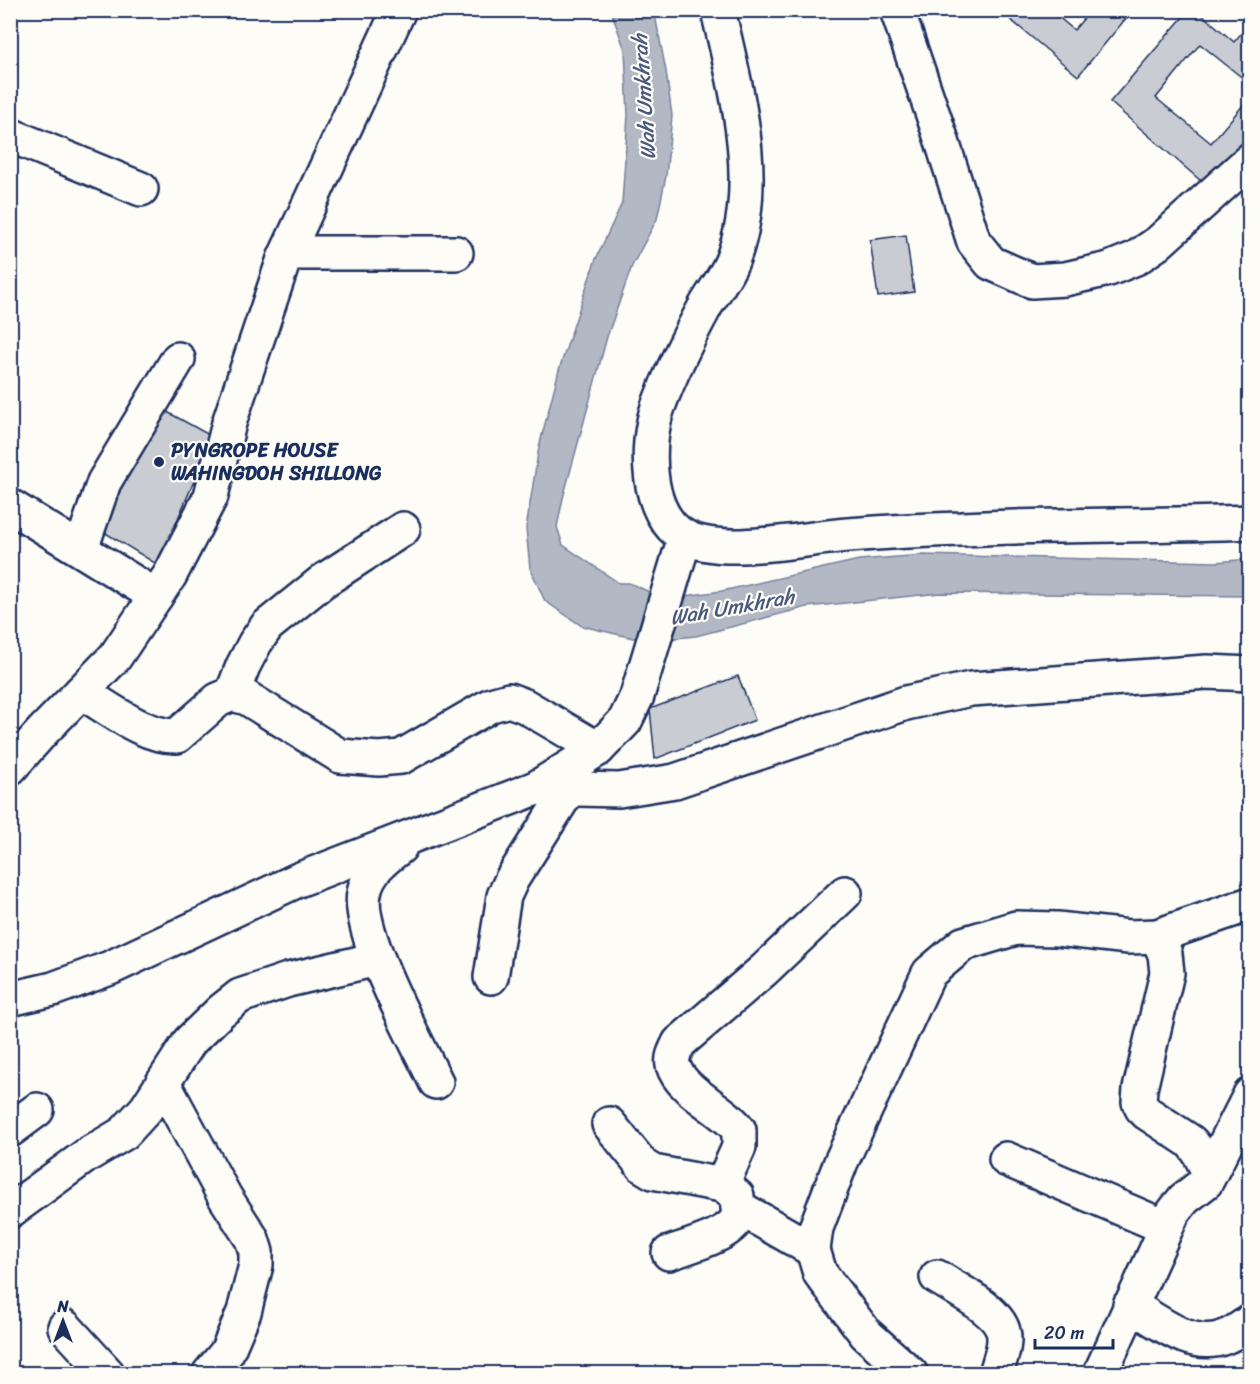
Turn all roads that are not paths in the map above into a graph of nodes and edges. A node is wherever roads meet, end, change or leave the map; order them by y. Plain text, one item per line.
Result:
1 (399, 10) edge
2 (718, 10) edge
3 (897, 10) edge
4 (10, 135) edge
5 (1250, 160) edge
6 (141, 189) dead end
7 (287, 253) junction
8 (456, 253) dead end
9 (178, 359) dead end
10 (10, 506) edge
11 (1250, 522) edge
12 (403, 529) dead end
13 (685, 537) junction
14 (81, 549) junction
15 (156, 596) junction
16 (1250, 674) edge
17 (81, 692) junction
18 (232, 694) junction
19 (598, 749) junction
20 (10, 768) edge
21 (536, 788) junction
22 (569, 789) junction
23 (424, 831) junction
24 (845, 893) dead end
25 (1250, 904) edge
26 (1157, 936) junction
27 (377, 958) junction
28 (491, 977) dead end
29 (10, 999) edge
30 (436, 1082) dead end
31 (163, 1083) junction
32 (1250, 1095) edge
33 (37, 1110) dead end
34 (609, 1124) dead end
35 (10, 1130) edge
36 (1006, 1159) dead end
37 (1210, 1174) junction
38 (730, 1196) junction
39 (10, 1211) edge
40 (1166, 1227) junction
41 (813, 1250) junction
42 (669, 1253) dead end
43 (937, 1277) dead end
44 (1130, 1305) junction
45 (1250, 1322) edge
46 (65, 1327) dead end
47 (108, 1374) edge
48 (209, 1374) edge
49 (911, 1374) edge
50 (996, 1374) edge
51 (1100, 1374) edge

1 - 7 street
2 - 13 street
3 - 5 street
4 - 6 street
7 - 8 street
7 - 15 street
9 - 14 street
10 - 14 street
11 - 13 street
12 - 18 street
13 - 19 street
14 - 15 street
15 - 17 street
16 - 22 street
17 - 18 street
17 - 20 street
18 - 19 street
19 - 21 street
21 - 22 street
21 - 23 street
22 - 28 street
23 - 27 street
23 - 29 street
24 - 38 street
25 - 26 street
26 - 37 street
26 - 41 street
27 - 30 street
27 - 31 street
31 - 39 street
31 - 48 street
32 - 37 street
33 - 35 street
34 - 38 street
36 - 40 street
37 - 40 street
38 - 41 street
38 - 42 street
40 - 44 street
41 - 49 street
43 - 50 street
44 - 45 street
44 - 51 street
46 - 47 street

